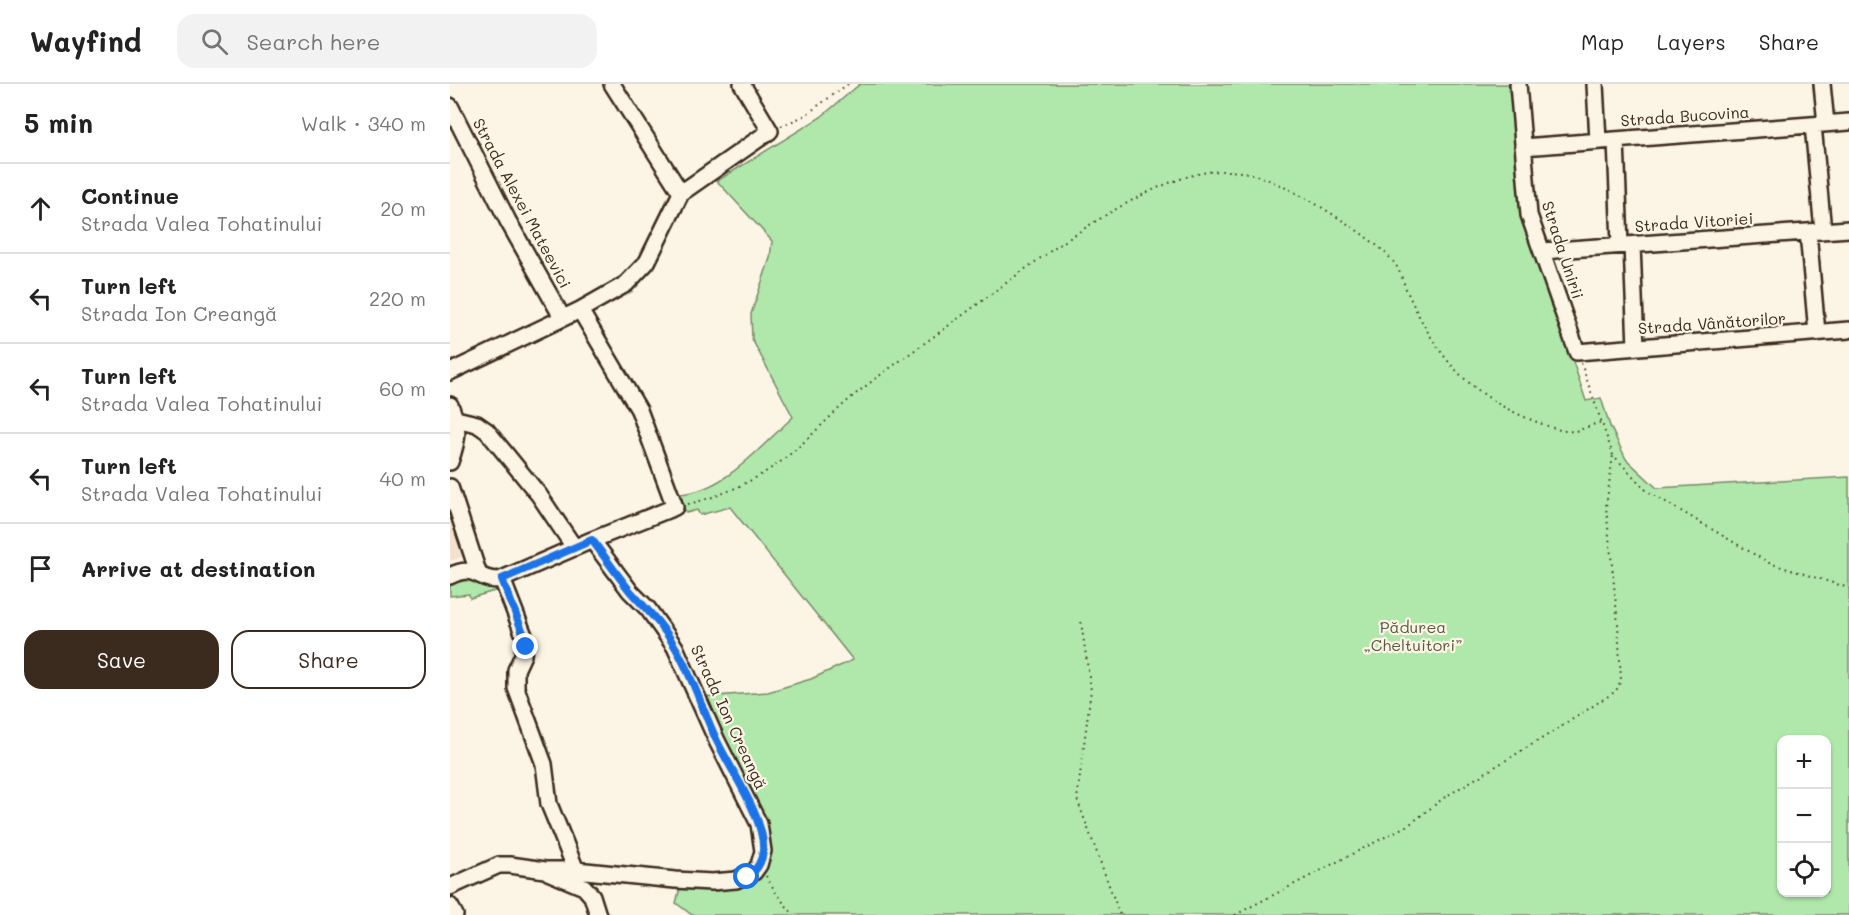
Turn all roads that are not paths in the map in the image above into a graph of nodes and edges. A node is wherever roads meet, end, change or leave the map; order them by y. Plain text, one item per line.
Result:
1 (612, 84) edge
2 (742, 84) edge
3 (1518, 84) edge
4 (1595, 84) edge
5 (1822, 84) edge
6 (450, 105) edge
7 (1849, 122) edge
8 (1820, 124) junction
9 (1616, 140) junction
10 (1598, 141) junction
11 (1523, 147) junction
12 (681, 193) junction
13 (1849, 229) edge
14 (1815, 231) junction
15 (1626, 245) junction
16 (1542, 251) junction
17 (580, 310) junction
18 (562, 317) junction
19 (1849, 330) edge
20 (1817, 333) junction
21 (1636, 347) junction
22 (1577, 352) joint
23 (450, 372) edge
24 (452, 416) edge
25 (450, 462) edge
26 (450, 487) edge
27 (592, 540) junction
28 (574, 547) junction
29 (478, 572) junction
30 (450, 576) edge
31 (502, 579) junction
32 (545, 870) junction
33 (576, 870) junction
34 (450, 887) edge
35 (450, 906) edge
36 (455, 915) edge
37 (598, 915) edge

1 - 12 street
2 - 12 street
3 - 11 street, Strada Unirii
4 - 10 street
5 - 8 street
6 - 18 street, Strada Alexei Mateevici
7 - 8 street, Strada Bucovina
8 - 9 street, Strada Bucovina
8 - 14 street
9 - 10 street, Strada Bucovina
9 - 15 street
10 - 11 street, Strada Bucovina
11 - 16 street, Strada Unirii
12 - 17 street
13 - 14 street, Strada Vitoriei
14 - 15 street, Strada Vitoriei
14 - 20 street
15 - 16 street, Strada Vitoriei
15 - 21 street
16 - 22 street, Strada Unirii
17 - 18 street
17 - 27 street
18 - 23 street
19 - 20 street, Strada Vânătorilor
20 - 21 street, Strada Vânătorilor
21 - 22 street, Strada Vânătorilor
24 - 25 street
24 - 28 street
26 - 29 street
27 - 28 street
27 - 33 street, Strada Ion Creangă
28 - 31 street
29 - 30 street
29 - 31 street
31 - 33 street
32 - 33 street
32 - 34 street
32 - 37 street
35 - 36 street

